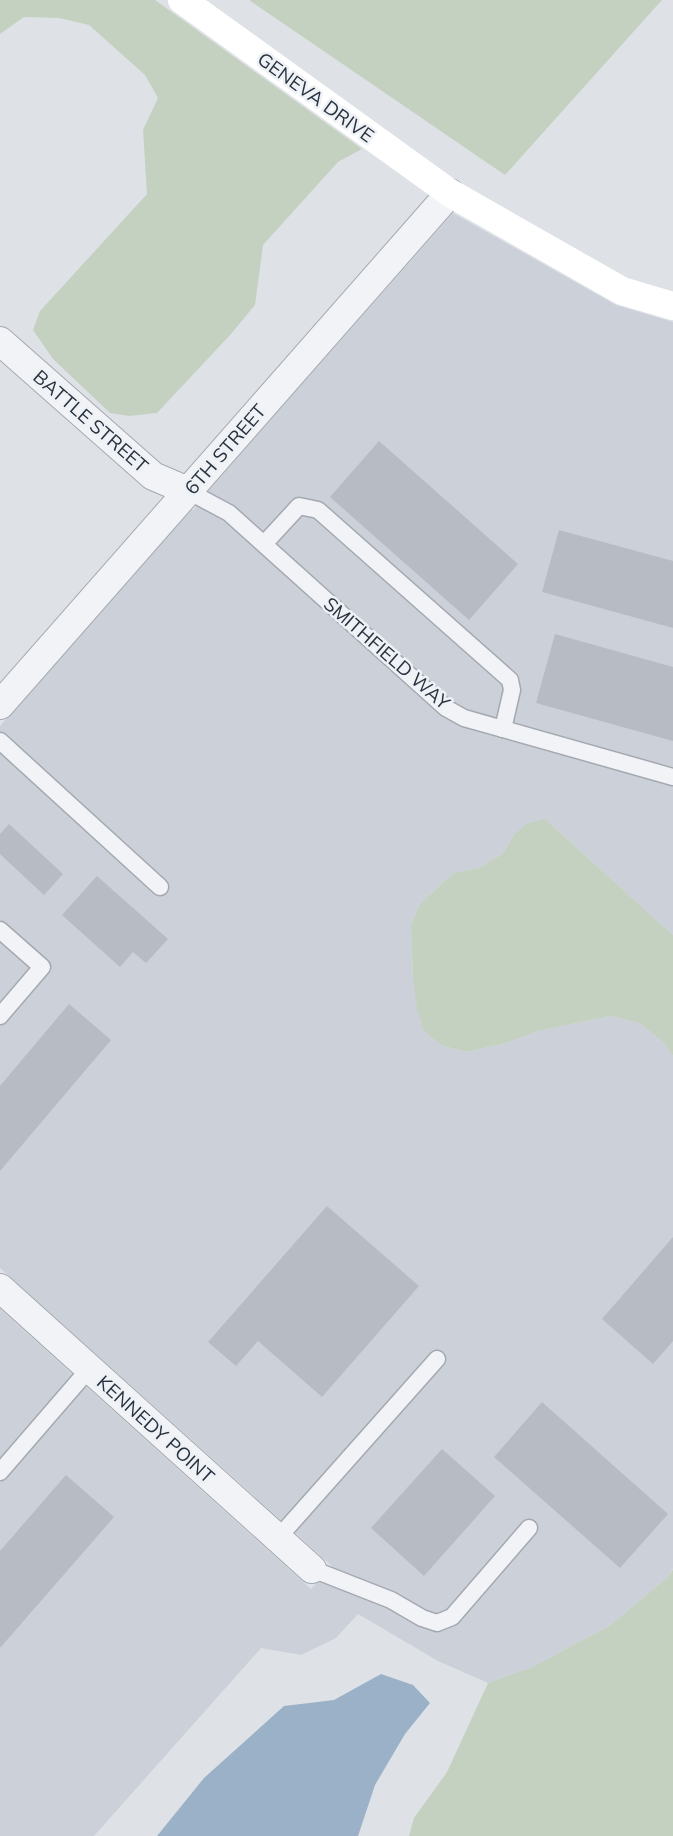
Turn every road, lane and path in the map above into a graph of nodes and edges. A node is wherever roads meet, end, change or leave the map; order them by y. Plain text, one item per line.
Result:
1 (182, 0) edge
2 (450, 193) junction
3 (673, 306) edge
4 (0, 341) edge
5 (188, 491) junction
6 (264, 544) junction
7 (0, 705) edge
8 (503, 729) junction
9 (0, 742) edge
10 (673, 777) edge
11 (160, 887) dead end
12 (0, 930) edge
13 (0, 1016) edge
14 (0, 1290) edge
15 (437, 1359) dead end
16 (89, 1369) junction
17 (0, 1472) edge
18 (529, 1528) dead end
19 (278, 1538) junction
20 (312, 1568) joint

1 - 2 main road, GENEVA DRIVE
2 - 3 main road, GENEVA DRIVE
2 - 5 street, 6TH STREET
4 - 5 street, BATTLE STREET
5 - 6 lane, SMITHFIELD WAY
5 - 7 street, 6TH STREET
6 - 8 lane, SMITHFIELD WAY
6 - 8 lane
8 - 10 lane, SMITHFIELD WAY
9 - 11 lane
12 - 13 lane
14 - 16 street, KENNEDY POINT
15 - 19 lane
16 - 17 lane
16 - 19 street, KENNEDY POINT
18 - 20 lane
19 - 20 street, KENNEDY POINT

